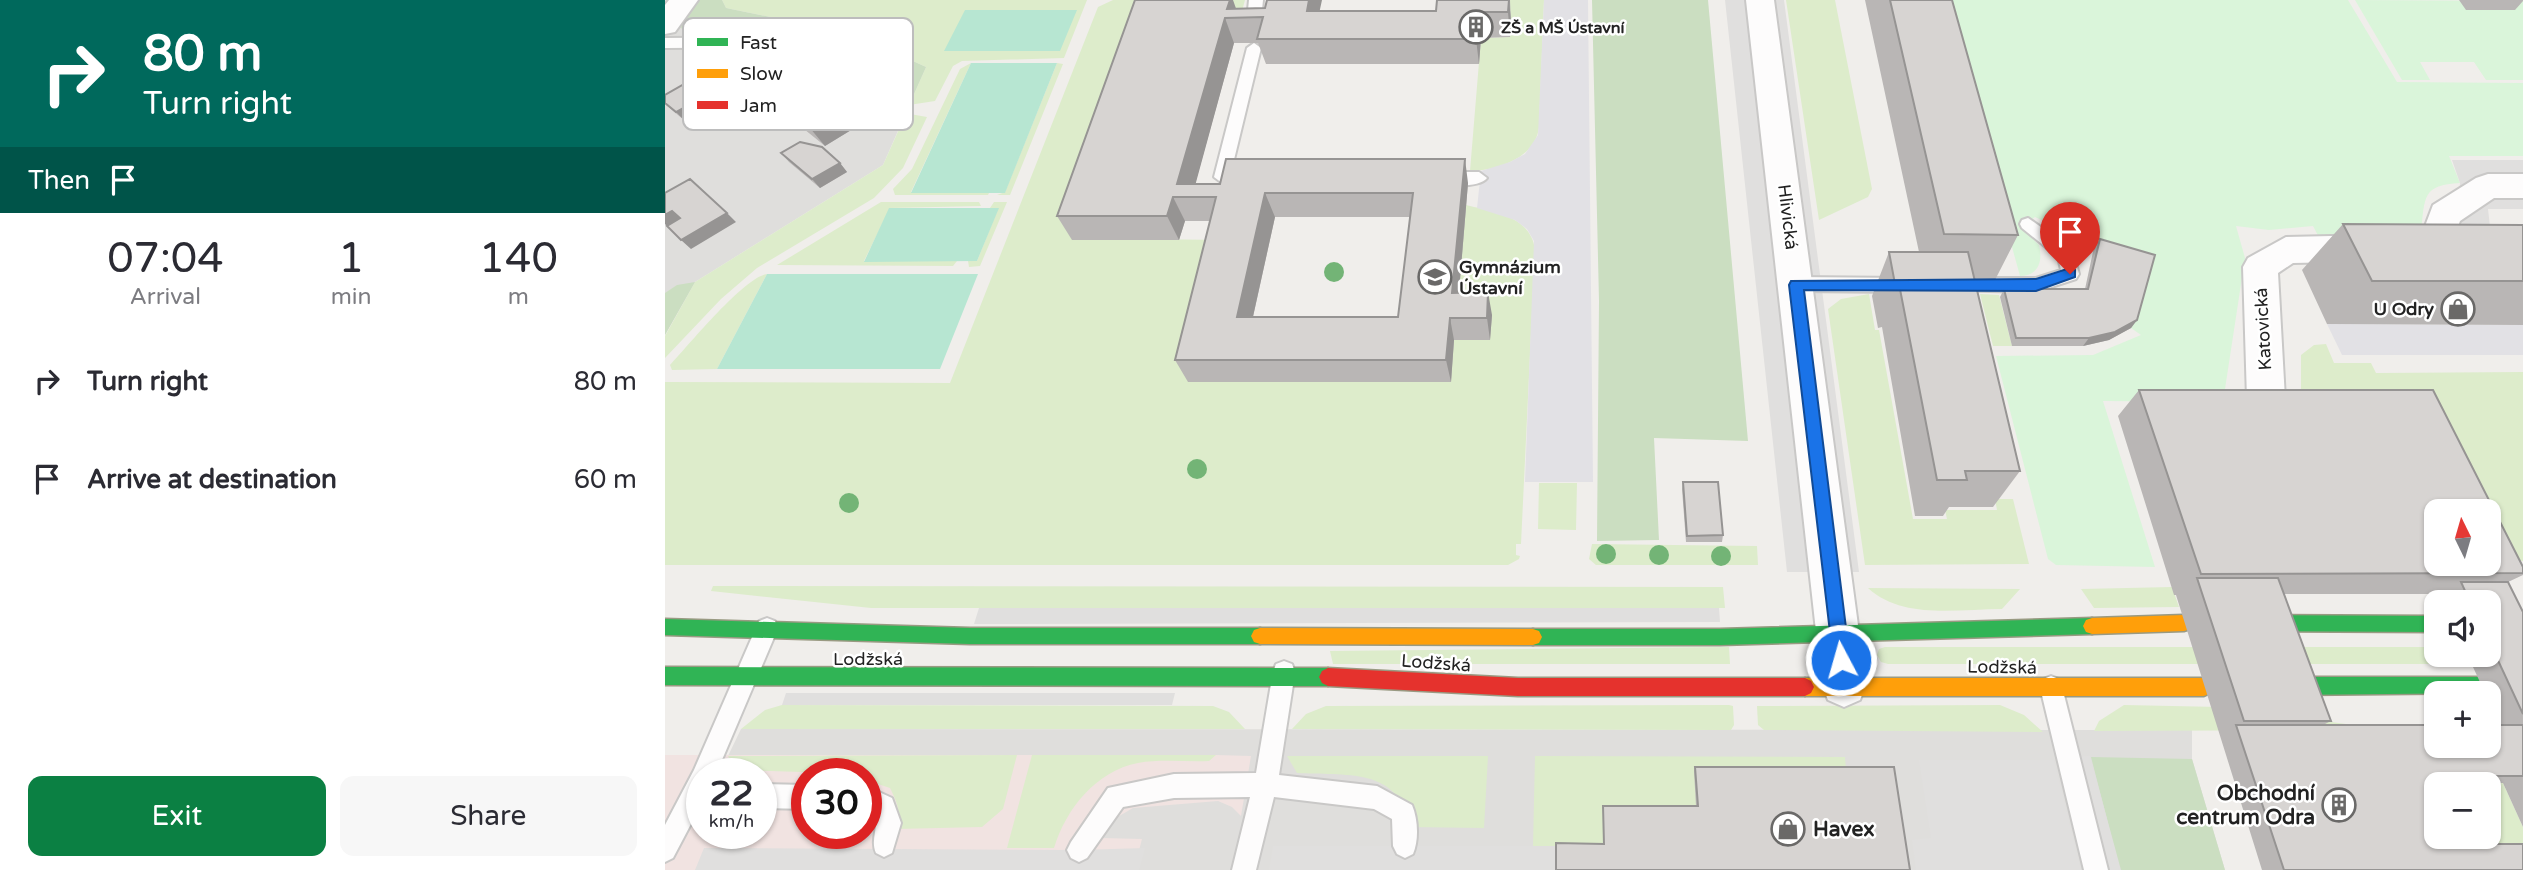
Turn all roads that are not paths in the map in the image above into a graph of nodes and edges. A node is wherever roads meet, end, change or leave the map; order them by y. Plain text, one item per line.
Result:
1 (1257, 0) edge
2 (1760, 0) edge
3 (1253, 30) edge
4 (665, 43) edge
5 (683, 43) edge
6 (1255, 48) edge
7 (1249, 177) edge
8 (1428, 178) edge
9 (1479, 178) dead end
10 (2523, 186) edge
11 (2028, 225) dead end
12 (1796, 285) junction
13 (2266, 399) edge
14 (2184, 623) dead end
15 (2264, 624) edge
16 (2424, 624) edge
17 (665, 627) edge
18 (767, 628) junction
19 (1838, 634) junction
20 (1288, 636) junction
21 (665, 676) edge
22 (1284, 677) junction
23 (745, 678) junction
24 (1844, 685) junction
25 (2286, 686) edge
26 (2424, 686) edge
27 (2051, 687) junction
28 (2204, 687) dead end
29 (711, 758) edge
30 (1266, 785) junction
31 (882, 805) edge
32 (686, 811) edge
33 (884, 845) dead end
34 (1405, 846) dead end
35 (665, 850) edge
36 (1079, 850) dead end
37 (1244, 870) edge
38 (2096, 870) edge

1 - 3 lane
2 - 12 street, Hlivická
4 - 5 lane
6 - 7 lane
8 - 9 lane
10 - 13 street, Katovická
11 - 12 lane
12 - 19 street, Hlivická
14 - 19 street, Lodžská
15 - 16 street
17 - 18 street, Lodžská
18 - 20 street, Lodžská
18 - 23 lane
19 - 20 street, Lodžská
19 - 24 street, Hlivická
20 - 22 lane
21 - 23 street, Lodžská
22 - 23 street, Lodžská
22 - 24 street, Lodžská
22 - 30 lane
23 - 29 lane
24 - 27 street, Lodžská
25 - 26 street
27 - 28 street, Lodžská
27 - 38 lane
30 - 34 lane
30 - 36 lane
30 - 37 lane
31 - 33 lane
32 - 35 lane

